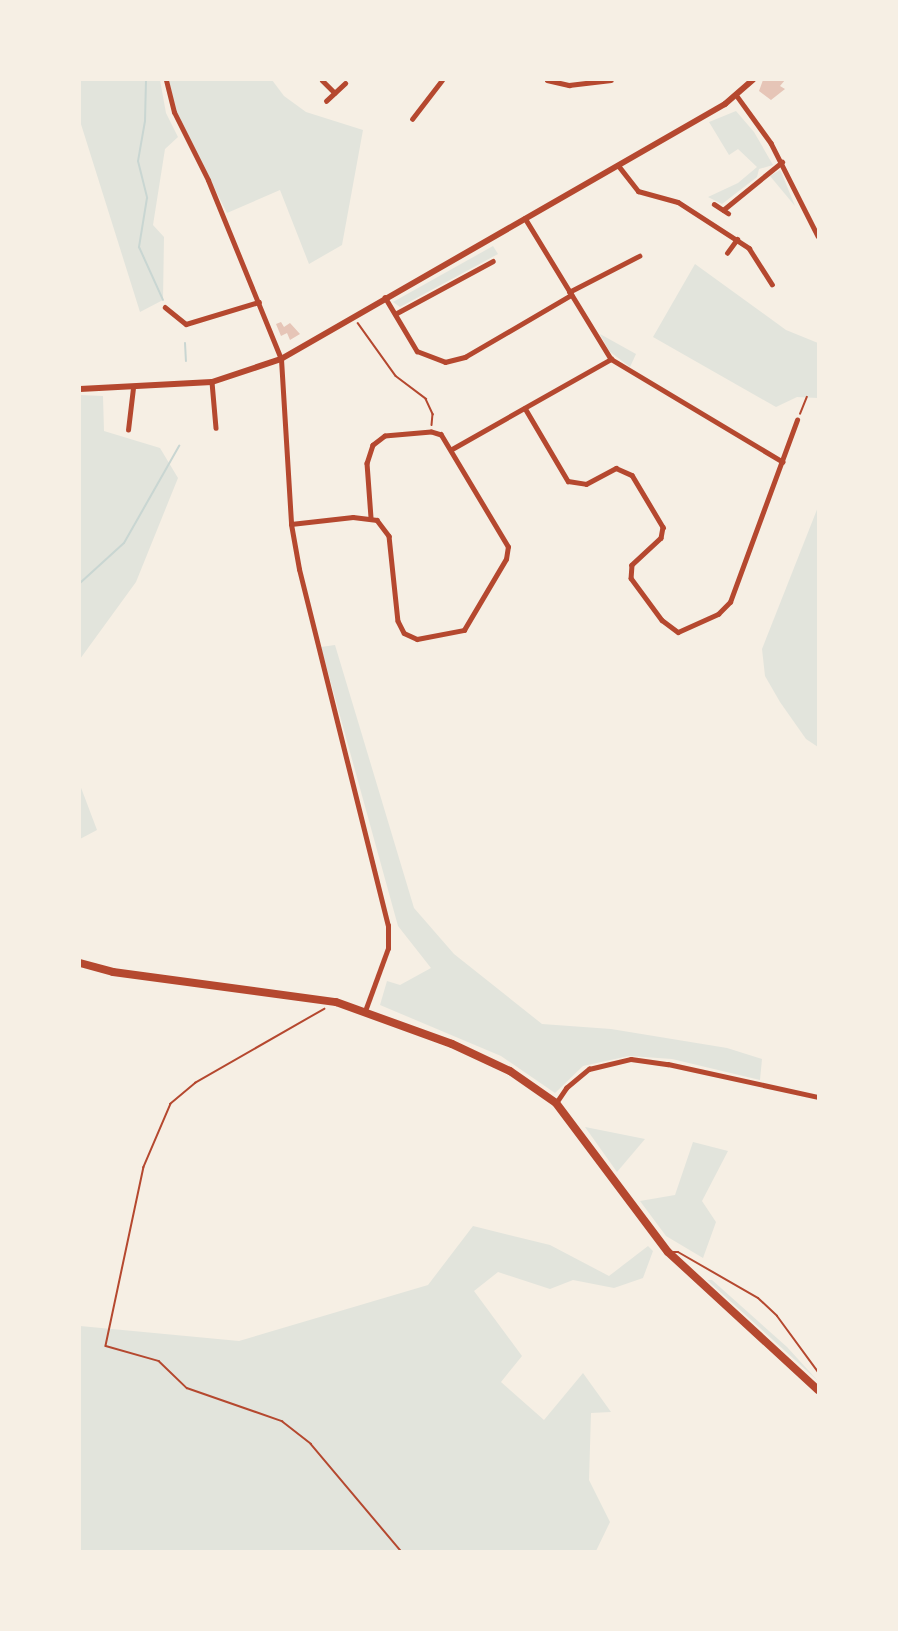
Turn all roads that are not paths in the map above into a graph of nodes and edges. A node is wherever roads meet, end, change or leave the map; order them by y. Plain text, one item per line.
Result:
1 (166, 80) edge
2 (322, 80) edge
3 (442, 80) edge
4 (547, 80) edge
5 (610, 80) edge
6 (753, 80) edge
7 (345, 83) dead end
8 (335, 93) junction
9 (737, 96) junction
10 (326, 101) dead end
11 (412, 119) dead end
12 (782, 162) junction
13 (618, 165) junction
14 (714, 204) dead end
15 (525, 218) junction
16 (819, 236) edge
17 (737, 240) junction
18 (728, 253) dead end
19 (639, 256) dead end
20 (493, 261) dead end
21 (772, 284) dead end
22 (570, 294) junction
23 (385, 297) junction
24 (259, 302) junction
25 (165, 307) dead end
26 (395, 314) junction
27 (281, 359) junction
28 (611, 359) junction
29 (212, 382) junction
30 (133, 388) junction
31 (80, 389) edge
32 (525, 408) junction
33 (797, 420) road end
34 (216, 428) dead end
35 (128, 430) dead end
36 (452, 449) junction
37 (783, 462) junction
38 (371, 517) junction
39 (291, 524) junction
40 (80, 963) edge
41 (365, 1011) junction
42 (819, 1097) edge
43 (556, 1103) junction
44 (668, 1252) junction
45 (819, 1372) edge
46 (819, 1390) edge

1 - 24 street
2 - 8 street
3 - 11 street
4 - 5 street
6 - 9 main road
7 - 8 street
8 - 10 street
9 - 12 street
9 - 13 main road
12 - 14 street
12 - 16 street
13 - 15 main road
13 - 17 street
15 - 22 street
15 - 23 main road
17 - 18 street
17 - 21 street
19 - 22 street
20 - 26 street
22 - 26 street
22 - 28 street
23 - 26 street
23 - 27 main road
24 - 25 street
24 - 27 street
27 - 29 main road
27 - 39 street
28 - 32 street
28 - 37 street
29 - 30 main road
29 - 34 street
30 - 31 main road
30 - 35 street
32 - 36 street
32 - 37 street
33 - 37 street
36 - 38 street
36 - 38 street
38 - 39 street
39 - 41 street
40 - 41 highway
41 - 43 highway
42 - 43 street
43 - 44 highway
44 - 45 lane
44 - 46 highway

